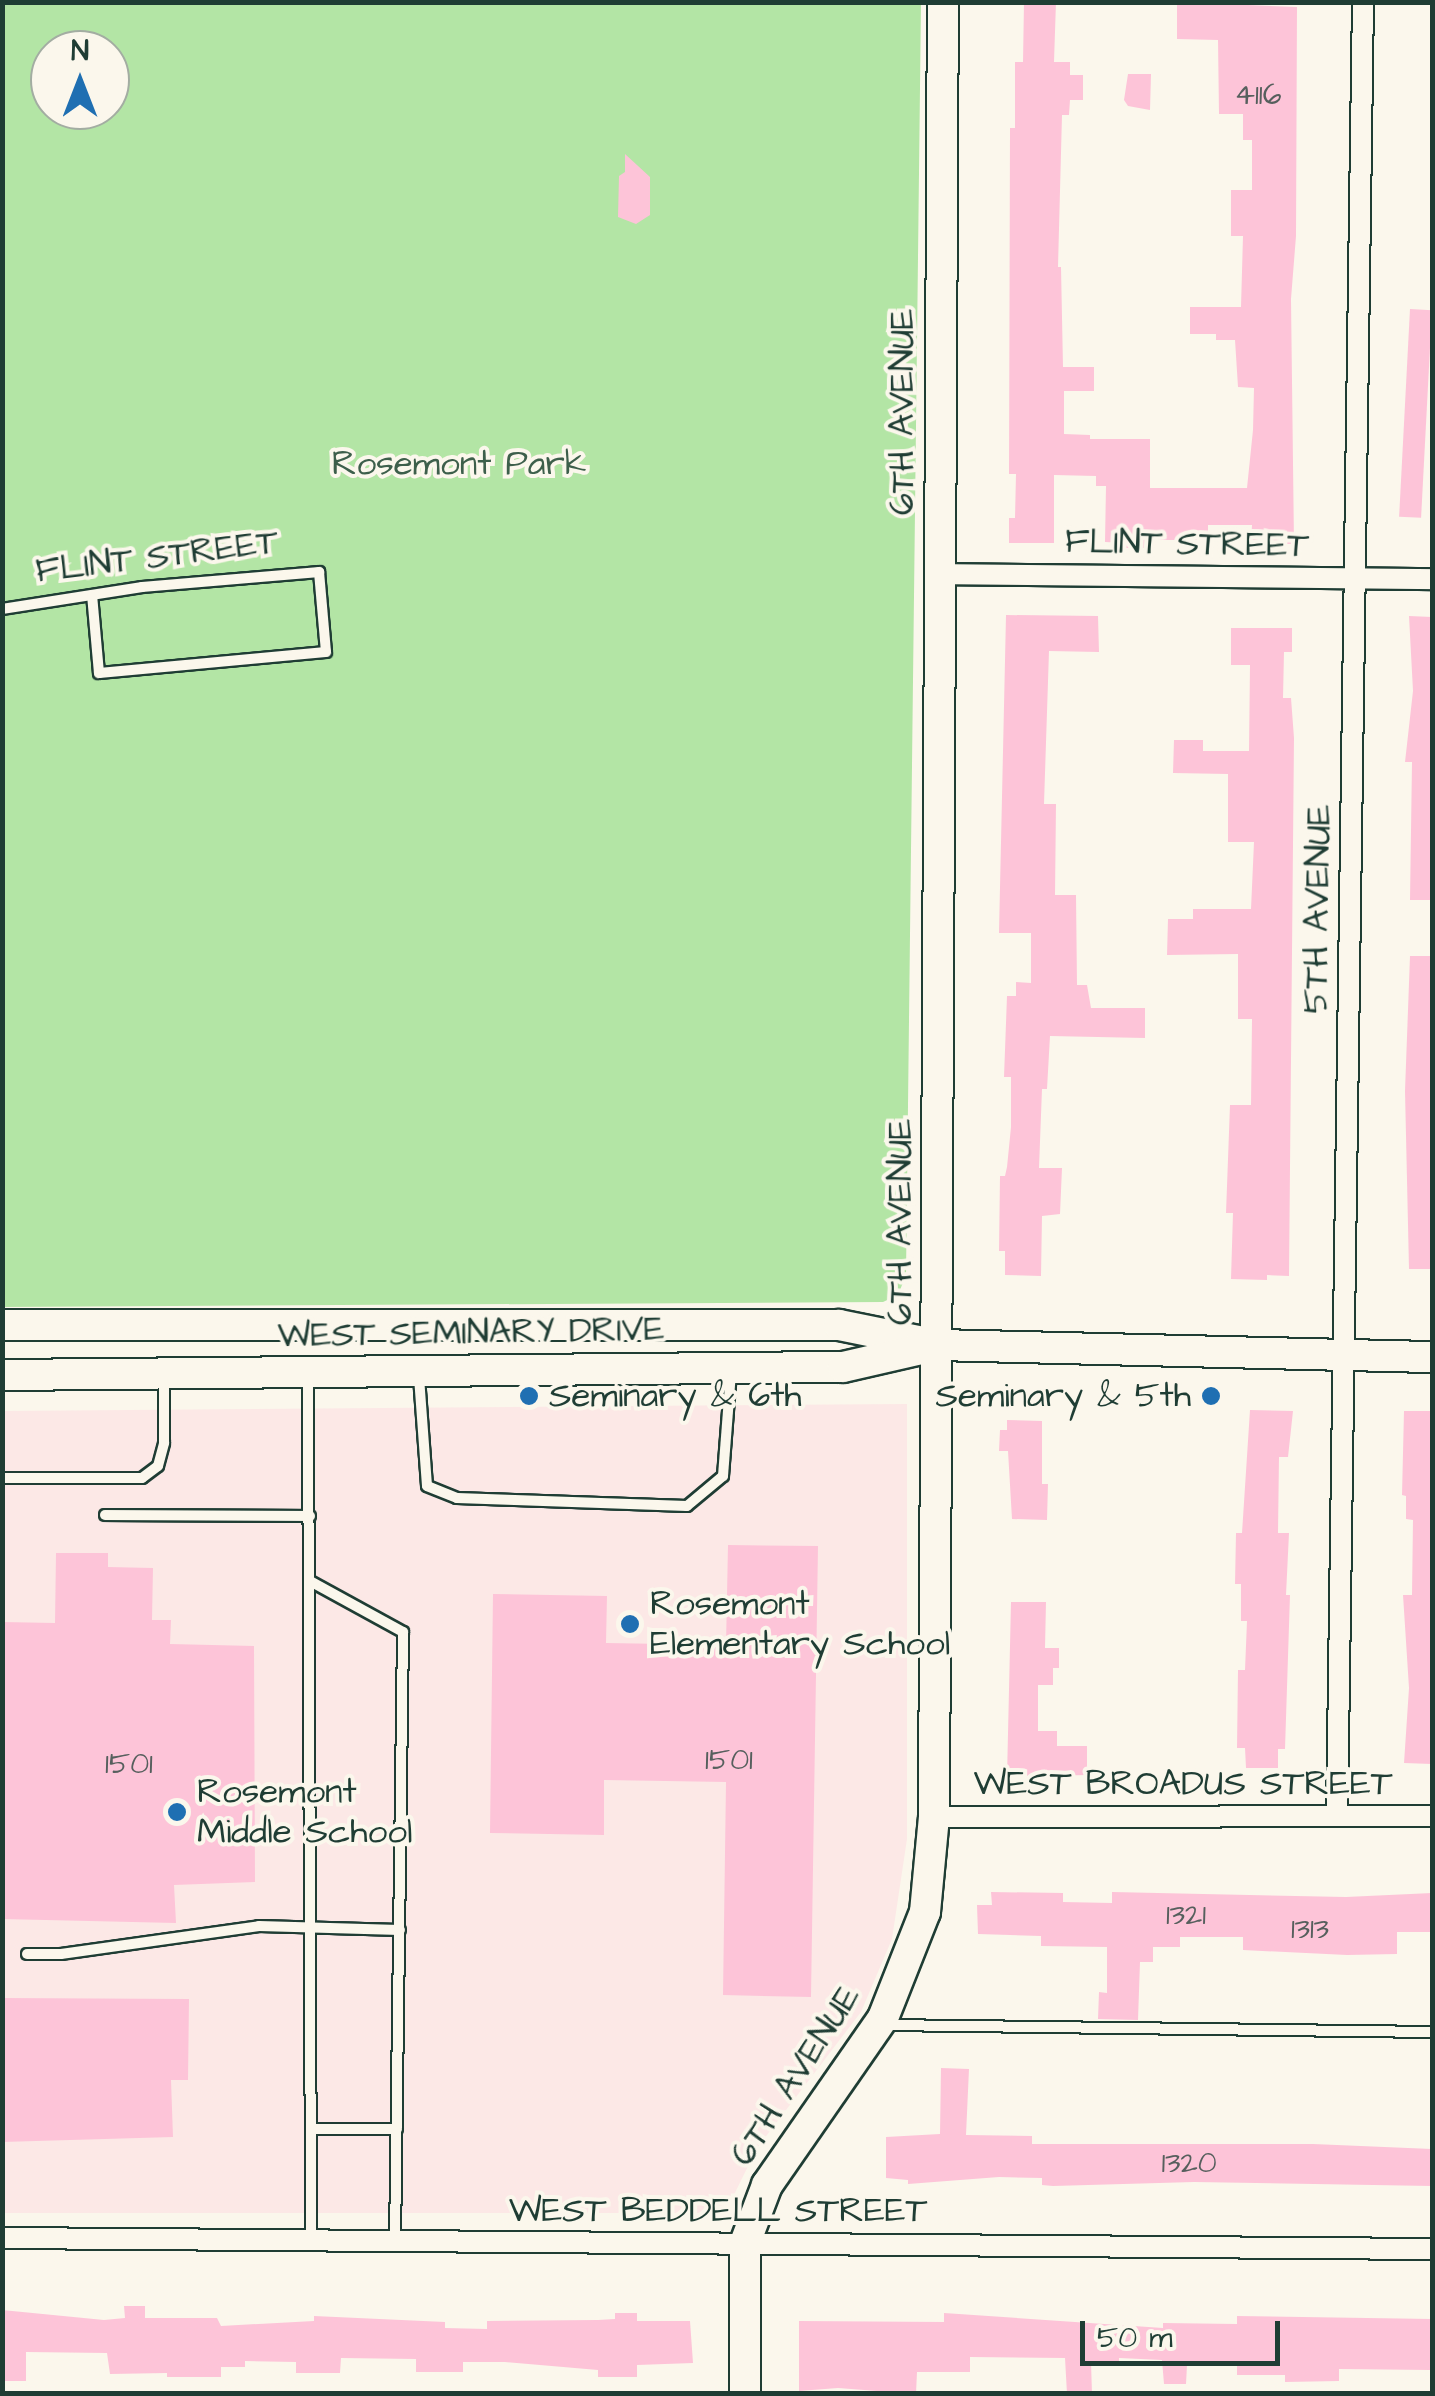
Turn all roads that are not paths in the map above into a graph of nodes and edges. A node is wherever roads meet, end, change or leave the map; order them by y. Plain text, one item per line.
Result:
1 (943, 2) edge
2 (1362, 2) edge
3 (940, 574) junction
4 (1355, 578) junction
5 (1432, 579) edge
6 (92, 595) junction
7 (2, 609) edge
8 (308, 1322) junction
9 (2, 1326) edge
10 (938, 1344) junction
11 (1344, 1356) junction
12 (1432, 1357) edge
13 (732, 1368) junction
14 (419, 1371) junction
15 (308, 1372) junction
16 (164, 1374) junction
17 (2, 1375) edge
18 (2, 1478) edge
19 (105, 1515) dead end
20 (310, 1516) junction
21 (310, 1581) junction
22 (1337, 1816) junction
23 (1432, 1816) edge
24 (934, 1817) junction
25 (312, 1927) junction
26 (400, 1930) junction
27 (28, 1954) dead end
28 (878, 2025) junction
29 (1432, 2032) edge
30 (312, 2129) junction
31 (396, 2129) junction
32 (2, 2238) edge
33 (310, 2240) junction
34 (395, 2241) junction
35 (745, 2244) junction
36 (1432, 2249) edge
37 (746, 2394) edge

1 - 3 street, 6TH AVENUE
2 - 4 street, 5TH AVENUE
3 - 4 street, FLINT STREET
3 - 10 street, 6TH AVENUE
4 - 5 street, FLINT STREET
4 - 11 street, 5TH AVENUE
6 - 6 lane, FLINT STREET
6 - 7 lane, FLINT STREET
8 - 9 street, WEST SEMINARY DRIVE
8 - 10 street, WEST SEMINARY DRIVE
8 - 15 street
10 - 11 street, WEST SEMINARY DRIVE
10 - 13 street, WEST SEMINARY DRIVE
10 - 24 street, 6TH AVENUE
11 - 12 street, WEST SEMINARY DRIVE
11 - 22 street, 5TH AVENUE
13 - 14 street, WEST SEMINARY DRIVE
13 - 14 lane
14 - 15 street, WEST SEMINARY DRIVE
15 - 16 street, WEST SEMINARY DRIVE
15 - 20 lane
16 - 17 street, WEST SEMINARY DRIVE
16 - 18 lane
19 - 20 lane
20 - 21 lane
21 - 25 lane
21 - 26 lane
22 - 23 street, WEST BROADUS STREET
22 - 24 street, WEST BROADUS STREET
24 - 28 street, 6TH AVENUE
25 - 26 lane
25 - 27 lane
25 - 30 lane
26 - 31 lane
28 - 29 lane
28 - 35 street, 6TH AVENUE
30 - 31 lane
30 - 33 lane
31 - 34 lane
32 - 33 street, WEST BEDDELL STREET
33 - 34 street, WEST BEDDELL STREET
34 - 35 street, WEST BEDDELL STREET
35 - 36 street, WEST BEDDELL STREET
35 - 37 street, 6TH AVENUE

